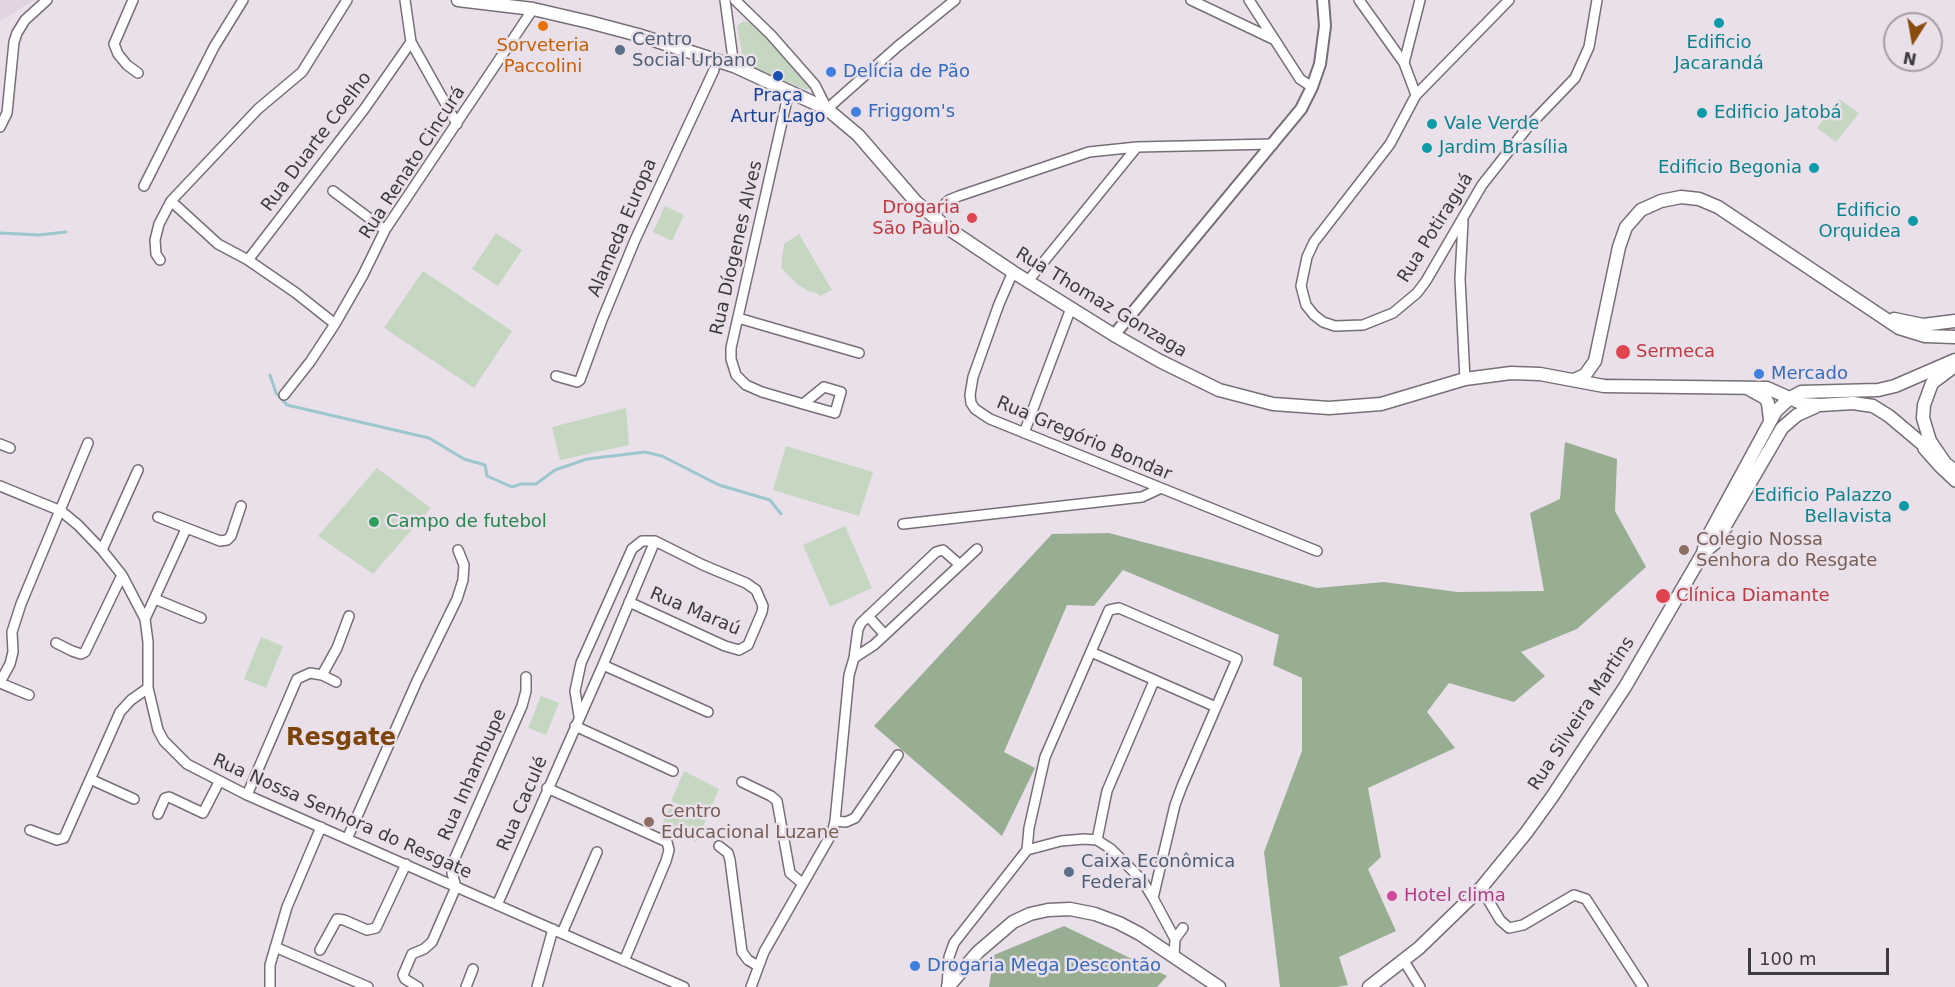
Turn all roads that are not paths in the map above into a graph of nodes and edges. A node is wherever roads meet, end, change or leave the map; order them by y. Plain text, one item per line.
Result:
1 (47, 0) edge
2 (133, 0) edge
3 (243, 0) edge
4 (347, 0) edge
5 (405, 0) edge
6 (458, 0) edge
7 (725, 0) edge
8 (735, 0) edge
9 (955, 0) edge
10 (1191, 0) edge
11 (1249, 0) edge
12 (1323, 0) edge
13 (1359, 0) edge
14 (1420, 0) edge
15 (1509, 0) edge
16 (1597, 0) edge
17 (533, 9) junction
18 (1275, 40) junction
19 (411, 42) junction
20 (1404, 63) junction
21 (734, 66) junction
22 (714, 70) dead end
23 (138, 73) dead end
24 (1312, 87) junction
25 (789, 91) junction
26 (1416, 95) junction
27 (827, 109) junction
28 (457, 124) junction
29 (0, 127) edge
30 (1273, 144) junction
31 (1137, 147) junction
32 (144, 186) dead end
33 (333, 191) dead end
34 (171, 201) junction
35 (932, 216) junction
36 (1463, 219) junction
37 (385, 230) junction
38 (160, 260) dead end
39 (248, 261) junction
40 (1013, 272) junction
41 (1028, 281) junction
42 (1071, 308) junction
43 (1878, 315) junction
44 (738, 318) junction
45 (1955, 321) edge
46 (335, 324) junction
47 (1114, 334) junction
48 (1955, 337) edge
49 (859, 353) dead end
50 (1955, 360) edge
51 (1595, 361) junction
52 (1955, 366) edge
53 (556, 376) dead end
54 (1465, 379) junction
55 (1575, 380) junction
56 (1615, 385) junction
57 (1742, 388) junction
58 (284, 395) dead end
59 (1790, 398) junction
60 (803, 404) dead end
61 (1820, 405) junction
62 (1770, 420) junction
63 (1024, 433) junction
64 (1917, 440) junction
65 (88, 443) dead end
66 (1950, 467) edge
67 (138, 470) dead end
68 (1955, 482) edge
69 (0, 486) edge
70 (1159, 489) junction
71 (241, 506) dead end
72 (61, 512) junction
73 (158, 517) dead end
74 (903, 524) dead end
75 (186, 529) junction
76 (655, 541) junction
77 (977, 549) dead end
78 (102, 550) junction
79 (458, 550) dead end
80 (1317, 551) dead end
81 (1703, 553) junction
82 (960, 565) junction
83 (122, 575) junction
84 (154, 599) junction
85 (629, 602) junction
86 (349, 616) dead end
87 (868, 616) junction
88 (201, 618) dead end
89 (145, 619) junction
90 (885, 634) junction
91 (56, 643) dead end
92 (1091, 652) junction
93 (854, 658) junction
94 (603, 665) junction
95 (322, 675) junction
96 (526, 677) dead end
97 (1154, 681) junction
98 (336, 682) dead end
99 (0, 683) edge
100 (148, 688) junction
101 (29, 695) dead end
102 (1216, 707) junction
103 (708, 712) dead end
104 (579, 716) junction
105 (574, 726) junction
106 (898, 755) dead end
107 (673, 771) dead end
108 (90, 779) junction
109 (219, 782) junction
110 (742, 782) dead end
111 (547, 788) junction
112 (247, 795) junction
113 (134, 799) dead end
114 (158, 814) dead end
115 (835, 821) junction
116 (321, 827) junction
117 (30, 830) dead end
118 (347, 839) junction
119 (1097, 840) junction
120 (719, 846) dead end
121 (1027, 850) junction
122 (597, 852) dead end
123 (406, 864) junction
124 (803, 884) junction
125 (456, 886) junction
126 (1481, 888) junction
127 (1153, 898) junction
128 (497, 905) junction
129 (1183, 928) dead end
130 (553, 929) junction
131 (562, 933) junction
132 (1175, 939) junction
133 (275, 947) junction
134 (320, 950) dead end
135 (1174, 956) junction
136 (624, 961) junction
137 (1404, 961) junction
138 (758, 966) junction
139 (473, 969) dead end
140 (270, 987) edge
141 (368, 987) edge
142 (418, 987) edge
143 (466, 987) edge
144 (537, 987) edge
145 (684, 987) edge
146 (751, 987) edge
147 (760, 987) edge
148 (948, 987) edge
149 (1219, 987) edge
150 (1369, 987) edge
151 (1420, 987) edge
152 (1642, 987) edge

1 - 29 street
2 - 23 street
3 - 32 street
4 - 34 street
5 - 19 street
6 - 17 main road, Rua Thomaz Gonzaga
7 - 21 street
8 - 27 street
9 - 27 street
10 - 18 street
11 - 18 street
12 - 24 street
13 - 20 street
14 - 20 street
15 - 26 street, Rua Potiraguá
16 - 36 street, Rua Potiraguá
17 - 21 main road, Rua Thomaz Gonzaga
17 - 28 street, Rua Renato Cincurá
18 - 24 street
19 - 28 street
19 - 39 street, Rua Duarte Coelho
20 - 26 street
21 - 25 main road, Rua Thomaz Gonzaga
22 - 53 street, Alameda Europa
24 - 30 street
25 - 27 main road, Rua Thomaz Gonzaga
25 - 44 street, Rua Díogenes Alves
26 - 36 street, Rua Potiraguá
27 - 35 main road, Rua Thomaz Gonzaga
28 - 37 street, Rua Renato Cincurá
30 - 31 street
30 - 47 street
31 - 35 street
31 - 41 street
33 - 37 street
34 - 38 street
34 - 39 street
35 - 40 main road, Rua Thomaz Gonzaga
36 - 54 street
37 - 46 street, Rua Renato Cincurá
39 - 46 street
40 - 41 main road, Rua Thomaz Gonzaga
40 - 63 street, Rua Gregório Bondar
41 - 42 main road, Rua Thomaz Gonzaga
42 - 47 main road, Rua Thomaz Gonzaga
42 - 63 street
43 - 45 main road
43 - 48 main road
43 - 51 main road
44 - 49 street
44 - 60 street, Rua Díogenes Alves
46 - 58 street, Rua Renato Cincurá
47 - 54 main road, Rua Thomaz Gonzaga
50 - 59 main road
51 - 55 main road
51 - 56 main road
52 - 66 main road
54 - 55 main road, Rua Thomaz Gonzaga
55 - 56 main road, Rua Thomaz Gonzaga
56 - 57 main road, Rua Thomaz Gonzaga
57 - 59 main road, Rua Thomaz Gonzaga
57 - 62 main road
59 - 61 main road, Rua Thomaz Gonzaga
59 - 62 main road, Rua Silveira Martins
61 - 64 main road
61 - 81 main road, Rua Silveira Martins
62 - 81 main road, Rua Silveira Martins
63 - 70 street, Rua Gregório Bondar
64 - 66 main road
64 - 68 street
65 - 72 street
67 - 78 street
69 - 72 street, Rua Nossa Senhora do Resgate
70 - 74 street
70 - 80 street, Rua Gregório Bondar
71 - 75 street
72 - 78 street, Rua Nossa Senhora do Resgate
72 - 99 street
73 - 75 street
75 - 84 street
76 - 85 street, Rua Caculé
76 - 85 street, Rua Maraú
76 - 104 street
77 - 82 street
78 - 83 street, Rua Nossa Senhora do Resgate
79 - 118 street
81 - 126 main road, Rua Silveira Martins
82 - 87 street
82 - 90 street
83 - 89 street, Rua Nossa Senhora do Resgate
83 - 91 street
84 - 88 street
84 - 89 street
85 - 94 street, Rua Caculé
86 - 95 street
87 - 90 street
87 - 93 street
89 - 100 street, Rua Nossa Senhora do Resgate
90 - 93 street
92 - 97 street
92 - 102 street
92 - 121 street
93 - 115 street
94 - 103 street
94 - 104 street, Rua Caculé
95 - 98 street
95 - 112 street
96 - 125 street, Rua Inhambupe
97 - 102 street
97 - 119 street
99 - 101 street
100 - 108 street
100 - 109 street, Rua Nossa Senhora do Resgate
102 - 127 street
104 - 105 street, Rua Caculé
105 - 107 street
105 - 111 street, Rua Caculé
106 - 115 street
108 - 113 street
108 - 117 street
109 - 112 street, Rua Nossa Senhora do Resgate
109 - 114 street
110 - 124 street
111 - 128 street, Rua Caculé
111 - 136 street
112 - 116 street, Rua Nossa Senhora do Resgate
115 - 124 street
116 - 118 street, Rua Nossa Senhora do Resgate
116 - 133 street
118 - 123 street, Rua Nossa Senhora do Resgate
119 - 121 street
119 - 127 street
120 - 138 street
121 - 148 street
122 - 131 street
123 - 125 street, Rua Nossa Senhora do Resgate
123 - 134 street
124 - 138 street
125 - 128 street, Rua Nossa Senhora do Resgate
125 - 142 street
126 - 137 main road, Rua Silveira Martins
126 - 152 street
127 - 132 street
128 - 130 street, Rua Nossa Senhora do Resgate
129 - 132 street
130 - 131 street, Rua Nossa Senhora do Resgate
130 - 144 street
131 - 136 street, Rua Nossa Senhora do Resgate
132 - 135 street
133 - 140 street
133 - 141 street
135 - 148 main road
135 - 149 main road
136 - 145 street, Rua Nossa Senhora do Resgate
137 - 150 main road, Rua Silveira Martins
137 - 151 street
138 - 146 street
138 - 147 street
139 - 143 street

